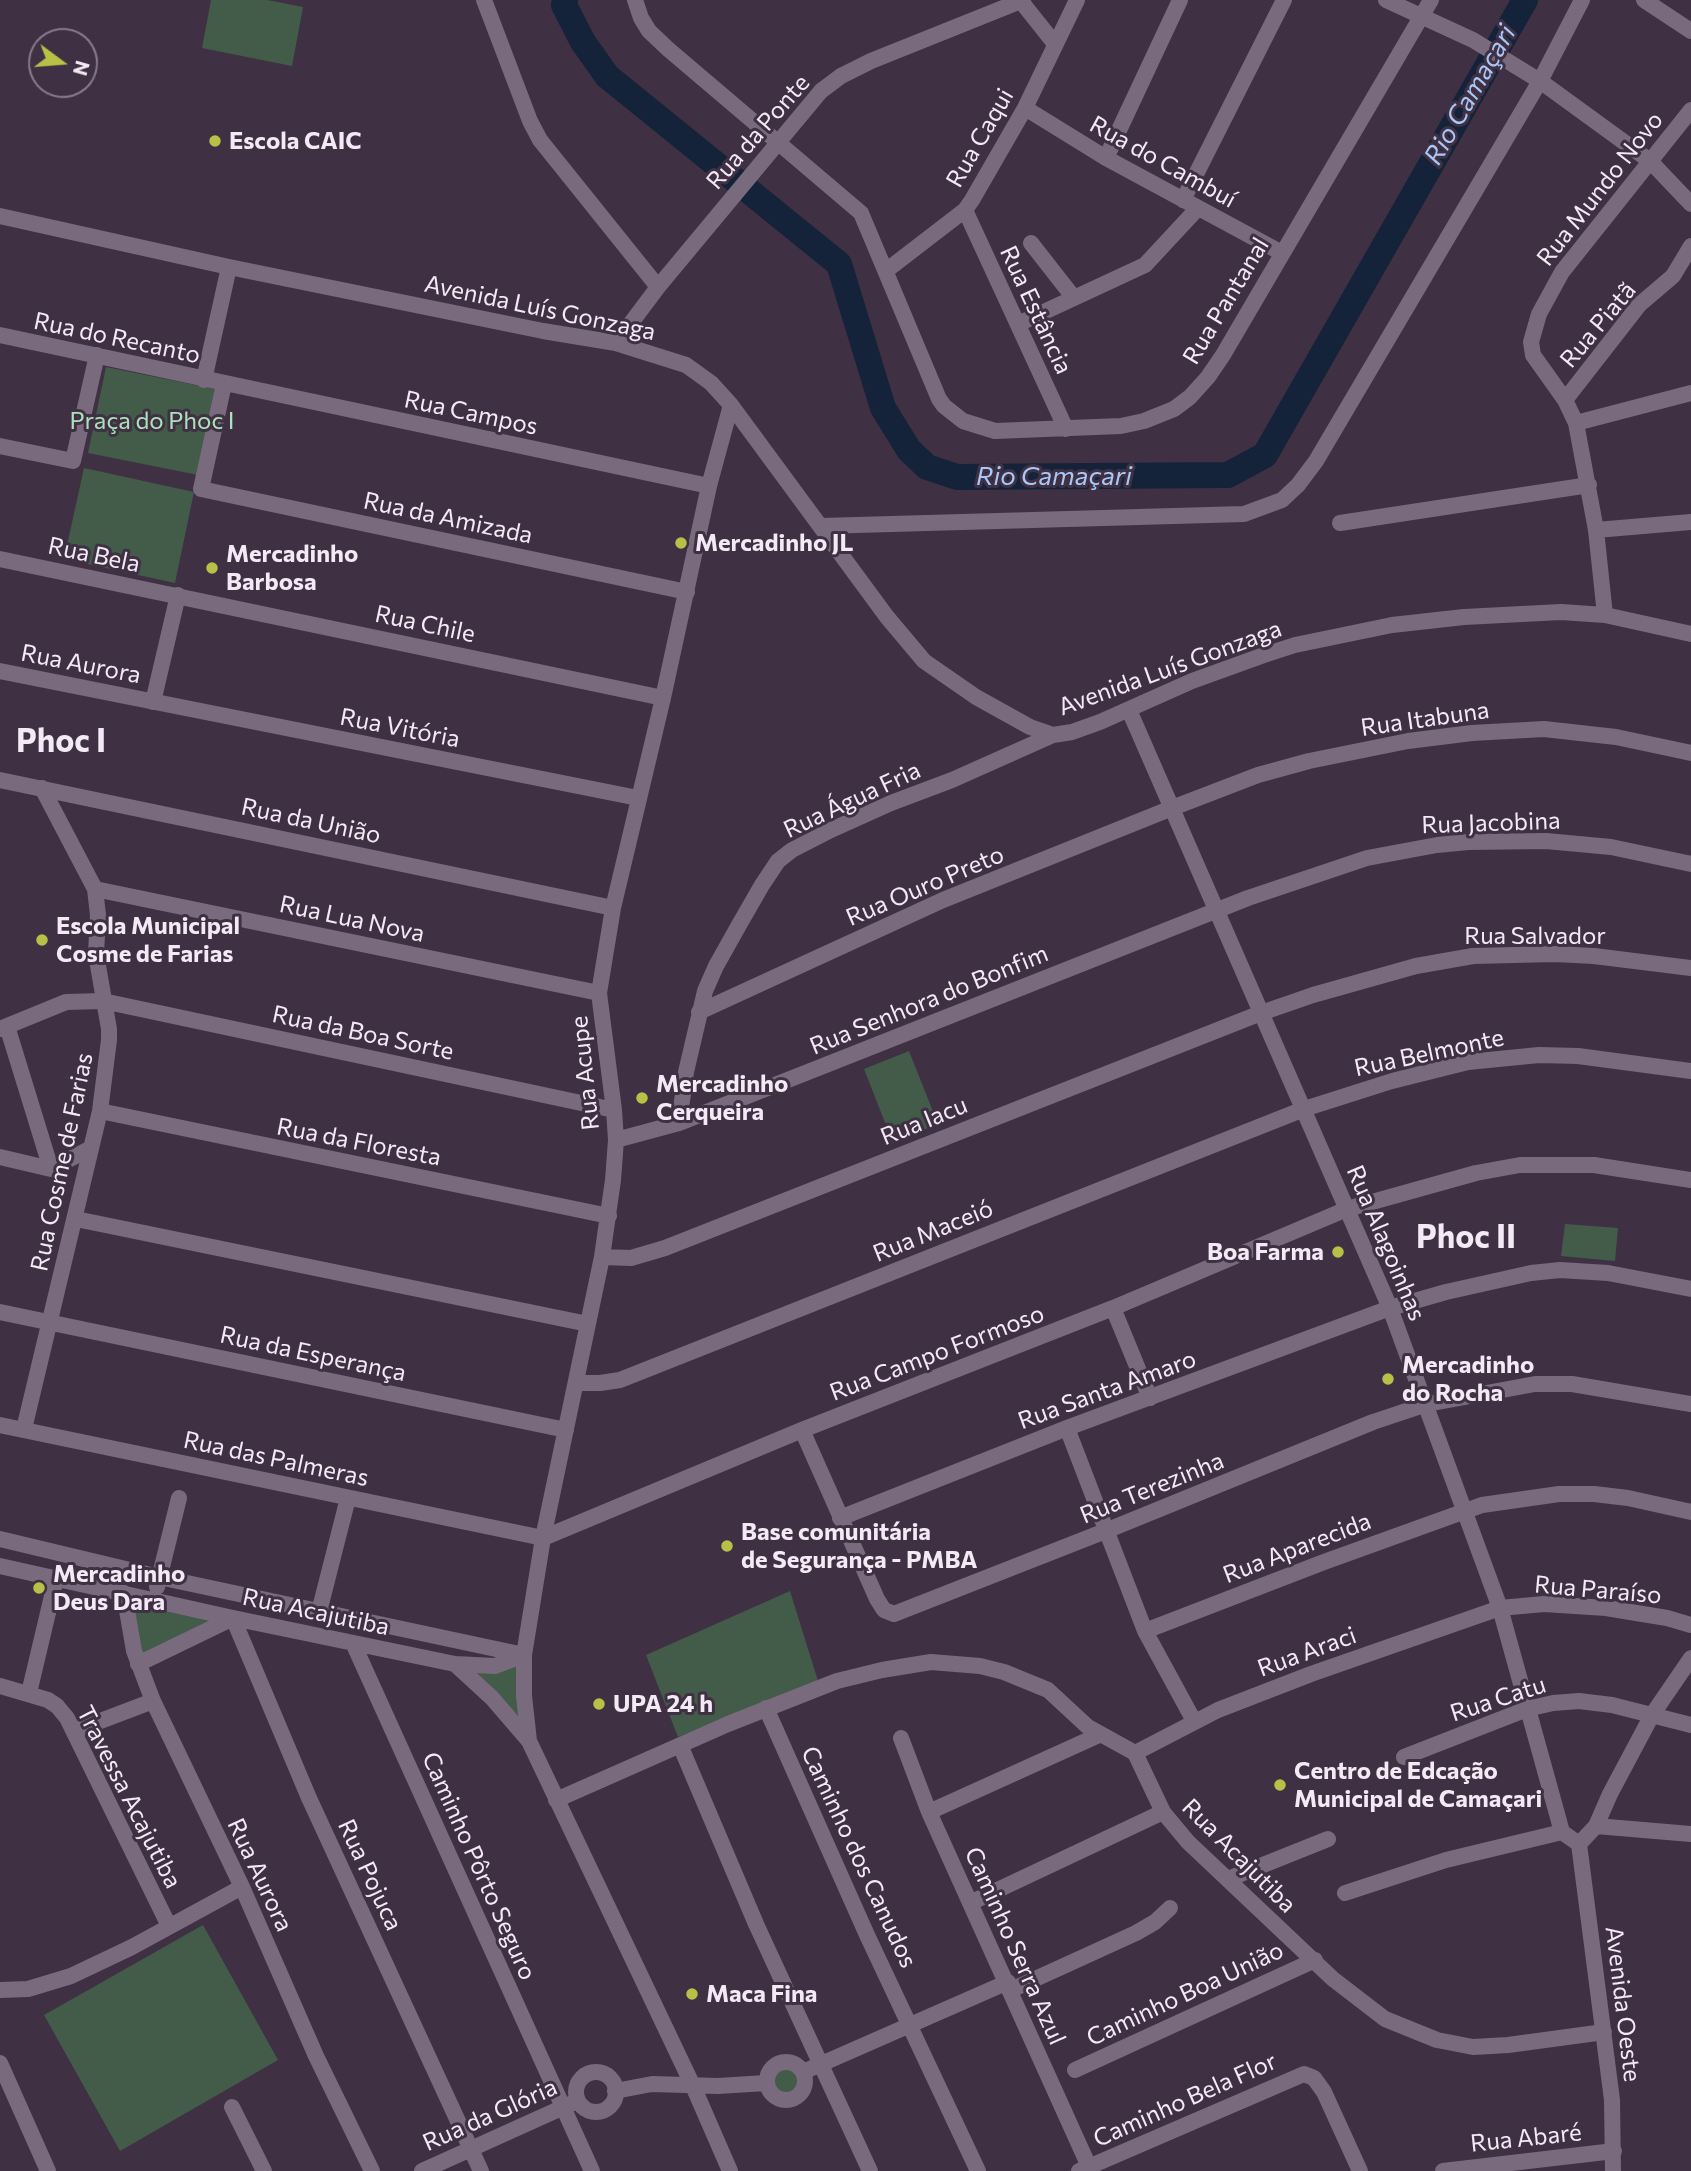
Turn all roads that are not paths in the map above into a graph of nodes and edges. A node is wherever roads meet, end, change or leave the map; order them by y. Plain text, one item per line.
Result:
1 (484, 0) edge
2 (635, 0) edge
3 (1021, 0) edge
4 (1077, 0) edge
5 (1180, 0) edge
6 (1284, 0) edge
7 (1386, 0) edge
8 (1430, 0) edge
9 (1582, 0) edge
10 (1644, 0) edge
11 (1420, 15) junction
12 (1691, 31) edge
13 (1055, 44) junction
14 (1540, 81) junction
15 (1025, 108) junction
16 (1691, 110) edge
17 (778, 141) junction
18 (1106, 158) junction
19 (1650, 161) junction
20 (1183, 200) junction
21 (1691, 204) edge
22 (1198, 208) junction
23 (965, 210) junction
24 (0, 216) edge
25 (1031, 243) dead end
26 (1691, 246) edge
27 (1282, 253) junction
28 (229, 267) junction
29 (887, 270) junction
30 (1691, 272) edge
31 (1673, 276) junction
32 (658, 287) junction
33 (1074, 298) junction
34 (1018, 324) junction
35 (0, 335) edge
36 (616, 343) junction
37 (97, 355) junction
38 (204, 380) junction
39 (224, 384) junction
40 (1691, 393) edge
41 (1565, 401) junction
42 (731, 405) junction
43 (1576, 423) junction
44 (1066, 429) junction
45 (0, 446) edge
46 (1589, 485) junction
47 (709, 486) junction
48 (1691, 522) edge
49 (1340, 523) dead end
50 (821, 527) junction
51 (1596, 530) junction
52 (0, 559) edge
53 (687, 592) junction
54 (178, 595) junction
55 (1605, 615) junction
56 (1691, 634) edge
57 (0, 671) edge
58 (663, 698) junction
59 (153, 702) junction
60 (1129, 710) junction
61 (1053, 735) junction
62 (1691, 753) edge
63 (0, 780) edge
64 (43, 788) junction
65 (638, 798) junction
66 (1172, 808) junction
67 (1691, 864) edge
68 (95, 889) junction
69 (613, 908) junction
70 (1217, 910) junction
71 (1691, 968) edge
72 (599, 993) junction
73 (103, 1001) junction
74 (699, 1012) junction
75 (1261, 1013) junction
76 (3, 1028) edge
77 (1691, 1071) edge
78 (1304, 1109) junction
79 (614, 1110) junction
80 (100, 1111) junction
81 (679, 1123) junction
82 (616, 1140) junction
83 (91, 1148) junction
84 (0, 1157) edge
85 (51, 1169) junction
86 (1691, 1180) edge
87 (1347, 1209) junction
88 (609, 1216) junction
89 (76, 1219) junction
90 (602, 1257) junction
91 (1691, 1289) edge
92 (1114, 1308) junction
93 (1391, 1308) junction
94 (0, 1312) edge
95 (50, 1322) junction
96 (588, 1324) junction
97 (576, 1383) junction
98 (1150, 1398) junction
99 (1427, 1404) junction
100 (1691, 1404) edge
101 (0, 1425) edge
102 (1067, 1428) junction
103 (24, 1429) junction
104 (566, 1430) junction
105 (802, 1430) junction
106 (179, 1498) dead end
107 (348, 1498) junction
108 (1466, 1511) junction
109 (1691, 1512) edge
110 (840, 1518) junction
111 (1108, 1530) junction
112 (543, 1538) junction
113 (0, 1539) edge
114 (0, 1566) edge
115 (159, 1577) junction
116 (56, 1579) junction
117 (124, 1593) junction
118 (153, 1599) junction
119 (1500, 1608) junction
120 (319, 1612) junction
121 (233, 1618) junction
122 (1691, 1625) edge
123 (1145, 1631) junction
124 (353, 1643) junction
125 (524, 1656) junction
126 (1691, 1658) edge
127 (138, 1664) junction
128 (455, 1664) junction
129 (0, 1686) edge
130 (29, 1693) junction
131 (153, 1701) junction
132 (766, 1708) junction
133 (1527, 1709) junction
134 (1652, 1714) junction
135 (1194, 1721) junction
136 (1691, 1725) edge
137 (74, 1731) junction
138 (1099, 1735) junction
139 (901, 1738) dead end
140 (529, 1741) junction
141 (680, 1745) junction
142 (1135, 1753) junction
143 (1404, 1757) dead end
144 (556, 1800) junction
145 (929, 1812) junction
146 (1163, 1812) junction
147 (1596, 1826) junction
148 (1562, 1832) junction
149 (1691, 1834) edge
150 (1328, 1839) dead end
151 (1579, 1844) junction
152 (1228, 1879) junction
153 (242, 1887) junction
154 (1345, 1893) dead end
155 (971, 1903) junction
156 (1170, 1908) dead end
157 (169, 1926) junction
158 (1315, 1960) junction
159 (1009, 1986) junction
160 (0, 1990) edge
161 (911, 2024) junction
162 (1604, 2032) junction
163 (0, 2063) edge
164 (821, 2063) junction
165 (1075, 2070) dead end
166 (803, 2072) junction
167 (766, 2083) junction
168 (693, 2086) junction
169 (615, 2091) junction
170 (570, 2104) junction
171 (232, 2107) dead end
172 (471, 2148) junction
173 (1614, 2151) junction
174 (427, 2170) edge
175 (1086, 2170) edge
176 (48, 2171) edge
177 (264, 2171) edge
178 (372, 2171) edge
179 (481, 2171) edge
180 (592, 2171) edge
181 (730, 2171) edge
182 (870, 2171) edge
183 (978, 2171) edge
184 (1360, 2171) edge
185 (1443, 2171) edge
186 (1613, 2171) edge

1 - 32 street
2 - 17 street, Rua Pantanal
3 - 13 street
3 - 17 street, Rua da Ponte
4 - 13 street, Rua Caqui
5 - 18 street
6 - 20 street
7 - 11 street
8 - 11 street, Rua Pantanal
9 - 14 street
10 - 12 street
11 - 14 street
11 - 27 street, Rua Pantanal
13 - 15 street, Rua Caqui
14 - 19 street
14 - 50 street
15 - 18 street, Rua do Cambuí
15 - 23 street, Rua Caqui
16 - 19 street, Rua Mundo Novo
17 - 29 street, Rua Pantanal
17 - 32 street, Rua da Ponte
18 - 20 street, Rua do Cambuí
19 - 21 street
19 - 41 street, Rua Mundo Novo
20 - 22 street, Rua do Cambuí
22 - 27 street, Rua do Cambuí
22 - 33 street
23 - 29 street, Rua Caqui
23 - 34 street, Rua Estância
24 - 28 street, Avenida Luís Gonzaga
25 - 33 street
26 - 31 street, Rua Piatã
27 - 44 street, Rua Pantanal
28 - 36 street, Avenida Luís Gonzaga
28 - 38 street
29 - 44 street, Rua Pantanal
30 - 31 street
31 - 41 street, Rua Piatã
32 - 36 street, Rua da Ponte
33 - 34 street
34 - 44 street, Rua Estância
35 - 37 street, Rua do Recanto
36 - 42 street, Avenida Luís Gonzaga
37 - 38 street, Rua do Recanto
37 - 45 street
38 - 39 street, Rua do Recanto
39 - 47 street, Rua Campos
39 - 53 street, Rua da Amizada
40 - 43 street
41 - 43 street, Rua Mundo Novo
42 - 47 street, Rua Acupe
42 - 50 street, Avenida Luís Gonzaga
43 - 46 street, Rua Mundo Novo
46 - 49 street
46 - 51 street, Rua Mundo Novo
47 - 53 street, Rua Acupe
48 - 51 street
50 - 61 street, Avenida Luís Gonzaga
51 - 55 street, Rua Mundo Novo
52 - 54 street, Rua Bela
53 - 58 street, Rua Acupe
54 - 58 street, Rua Chile
54 - 59 street
55 - 56 street, Avenida Luís Gonzaga
55 - 60 street, Avenida Luís Gonzaga
57 - 59 street, Rua Aurora
58 - 65 street, Rua Acupe
59 - 65 street, Rua Vitória
60 - 61 street, Avenida Luís Gonzaga
60 - 66 street, Rua Alagoinhas
61 - 74 street, Rua Água Fria
62 - 66 street, Rua Itabuna
63 - 64 street, Rua da União
64 - 68 street, Rua Cosme de Farias
64 - 69 street, Rua da União
65 - 69 street, Rua Acupe
66 - 70 street, Rua Alagoinhas
66 - 74 street, Rua Ouro Preto
67 - 70 street, Rua Jacobina
68 - 72 street, Rua Lua Nova
68 - 73 street, Rua Cosme de Farias
69 - 72 street, Rua Acupe
70 - 75 street, Rua Alagoinhas
70 - 81 street, Rua Senhora do Bonfim
71 - 75 street, Rua Salvador
72 - 79 street, Rua Acupe
73 - 76 street, Rua da Boa Sorte
73 - 79 street, Rua da Boa Sorte
73 - 80 street, Rua Cosme de Farias
74 - 81 street, Rua Água Fria
75 - 78 street, Rua Alagoinhas
75 - 90 street, Rua Iacu
76 - 85 street
77 - 78 street, Rua Belmonte
78 - 87 street, Rua Alagoinhas
78 - 97 street, Rua Maceió
79 - 82 street, Rua Acupe
80 - 83 street, Rua Cosme de Farias
80 - 88 street, Rua da Floresta
81 - 82 street, Rua Senhora do Bonfim
82 - 88 street, Rua Acupe
83 - 85 street
83 - 89 street, Rua Cosme de Farias
84 - 85 street
86 - 87 street, Rua Campo Formoso
87 - 92 street, Rua Campo Formoso
87 - 93 street, Rua Alagoinhas
88 - 90 street, Rua Acupe
89 - 95 street, Rua Cosme de Farias
89 - 96 street
90 - 96 street, Rua Acupe
91 - 93 street, Rua Santa Amaro
92 - 98 street
92 - 105 street, Rua Campo Formoso
93 - 98 street, Rua Santa Amaro
93 - 99 street, Rua Alagoinhas
94 - 95 street, Rua da Esperança
95 - 103 street, Rua Cosme de Farias
95 - 104 street, Rua da Esperança
96 - 97 street, Rua Acupe
97 - 104 street, Rua Acupe
98 - 102 street, Rua Santa Amaro
99 - 100 street, Rua Terezinha
99 - 108 street, Rua Alagoinhas
99 - 111 street, Rua Terezinha
101 - 103 street, Rua das Palmeras
102 - 110 street, Rua Santa Amaro
102 - 111 street
103 - 107 street, Rua das Palmeras
104 - 112 street, Rua Acupe
105 - 110 street
105 - 112 street, Rua Campo Formoso
106 - 115 street
107 - 112 street, Rua das Palmeras
107 - 120 street
108 - 109 street, Rua Aparecida
108 - 119 street, Rua Alagoinhas
108 - 123 street, Rua Aparecida
110 - 111 street, Rua Terezinha
111 - 123 street
112 - 125 street, Rua Acupe
113 - 115 street
114 - 116 street, Rua Acajutiba
115 - 118 street
115 - 120 street
116 - 117 street, Rua Acajutiba
116 - 130 street
117 - 118 street, Rua Acajutiba
117 - 127 street, Rua Aurora
118 - 121 street, Rua Acajutiba
119 - 122 street, Rua Paraíso
119 - 133 street, Rua Alagoinhas
119 - 135 street, Rua Araci
120 - 125 street
121 - 124 street, Rua Acajutiba
121 - 127 street
121 - 172 street, Rua Pojuca
123 - 135 street
124 - 128 street, Rua Acajutiba
124 - 170 street, Caminho Pôrto Seguro
125 - 128 street, Rua Acajutiba
125 - 140 street, Rua Acupe
126 - 134 street
127 - 131 street, Rua Aurora
128 - 140 street
129 - 130 street, Travessa Acajutiba
130 - 137 street, Travessa Acajutiba
131 - 137 street
131 - 153 street, Rua Aurora
132 - 138 street
132 - 141 street
132 - 161 street, Caminho dos Canudos
133 - 134 street, Rua Catu
133 - 143 street, Rua Catu
133 - 148 street, Rua Alagoinhas
134 - 136 street, Rua Catu
134 - 147 street
135 - 142 street, Rua Araci
137 - 157 street, Travessa Acajutiba
138 - 142 street
138 - 145 street
139 - 145 street, Caminho Serra Azul
140 - 144 street
141 - 144 street
141 - 164 street
142 - 146 street, Rua Acajutiba
144 - 168 street
145 - 155 street, Caminho Serra Azul
146 - 152 street, Rua Acajutiba
146 - 155 street
147 - 149 street
147 - 151 street
148 - 151 street
148 - 154 street
150 - 152 street
151 - 162 street, Avenida Oeste
152 - 158 street, Rua Acajutiba
153 - 157 street
153 - 178 street, Rua Aurora
155 - 159 street, Caminho Serra Azul
156 - 159 street
157 - 160 street
158 - 162 street, Rua Acajutiba
158 - 165 street, Caminho Boa União
159 - 161 street
159 - 175 street, Caminho Serra Azul
161 - 164 street
161 - 183 street, Caminho dos Canudos
162 - 173 street, Avenida Oeste
163 - 176 street
164 - 166 street
164 - 182 street
166 - 167 street
166 - 167 street
167 - 168 street
168 - 169 street
168 - 181 street
169 - 170 street
169 - 170 street
170 - 172 street, Rua da Glória
170 - 180 street, Caminho Pôrto Seguro
171 - 177 street
172 - 174 street, Rua da Glória
172 - 179 street, Rua Pojuca
173 - 185 street, Rua Abaré
173 - 186 street, Avenida Oeste
175 - 184 street, Caminho Bela Flor

